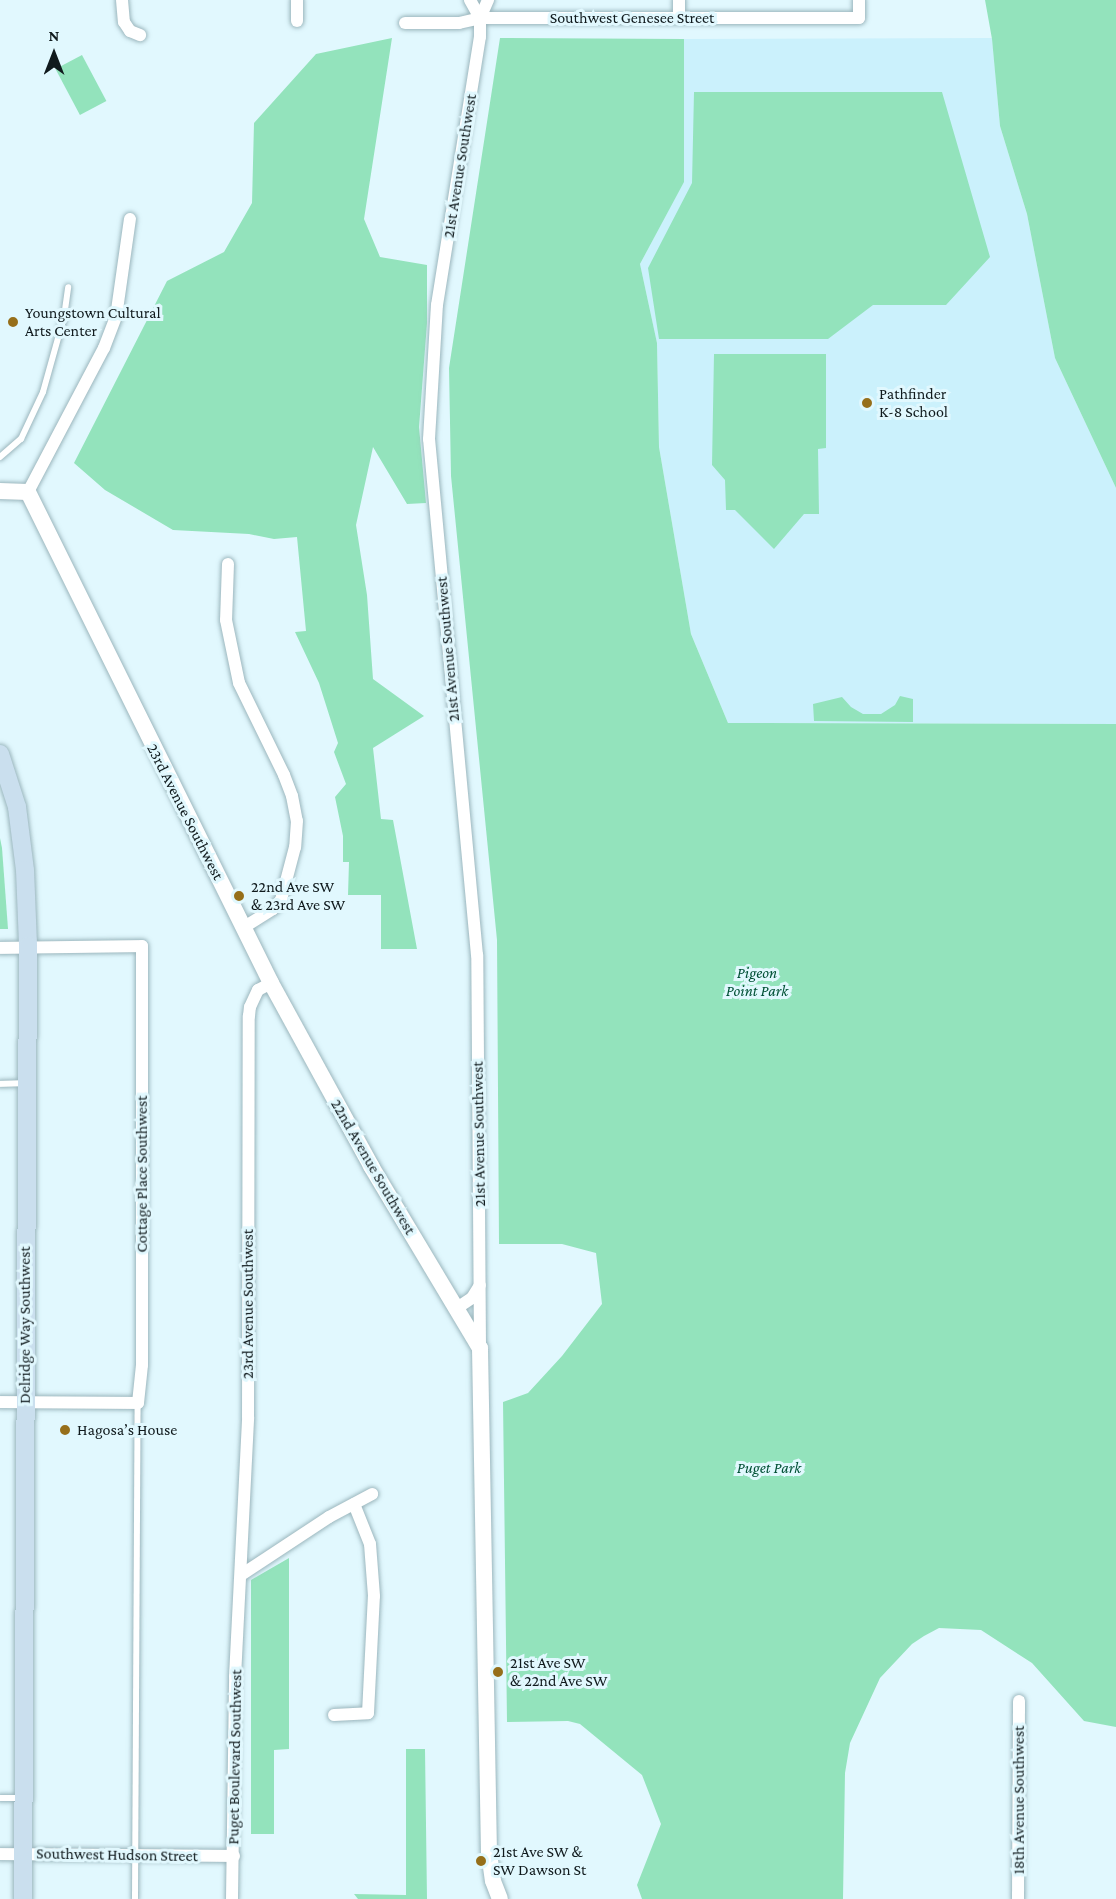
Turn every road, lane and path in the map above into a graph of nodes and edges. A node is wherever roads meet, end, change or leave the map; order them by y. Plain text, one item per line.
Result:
1 (122, 0) edge
2 (297, 0) edge
3 (470, 0) edge
4 (488, 0) edge
5 (679, 0) edge
6 (859, 0) edge
7 (480, 18) junction
8 (679, 18) junction
9 (297, 21) dead end
10 (405, 23) dead end
11 (140, 35) dead end
12 (130, 219) dead end
13 (68, 287) dead end
14 (0, 457) edge
15 (0, 491) edge
16 (28, 492) junction
17 (228, 564) dead end
18 (0, 754) edge
19 (243, 928) junction
20 (28, 946) junction
21 (0, 948) edge
22 (271, 983) junction
23 (28, 1083) junction
24 (0, 1084) edge
25 (481, 1284) junction
26 (457, 1308) junction
27 (480, 1348) junction
28 (0, 1402) edge
29 (25, 1402) junction
30 (138, 1403) junction
31 (372, 1494) dead end
32 (354, 1504) junction
33 (241, 1575) junction
34 (239, 1615) joint
35 (1019, 1701) dead end
36 (334, 1715) dead end
37 (24, 1797) junction
38 (0, 1798) edge
39 (0, 1854) edge
40 (24, 1854) junction
41 (136, 1855) junction
42 (234, 1856) junction
43 (23, 1899) edge
44 (135, 1899) edge
45 (232, 1899) edge
46 (500, 1899) edge
47 (1018, 1899) edge

1 - 11 street
2 - 9 street
3 - 7 street
4 - 7 street, 21st Avenue Southwest
5 - 8 street
6 - 8 street, Southwest Genesee Street
7 - 8 street, Southwest Genesee Street
7 - 10 street, Southwest Genesee Street
7 - 25 street, 21st Avenue Southwest
12 - 16 street
13 - 14 lane
15 - 16 street
16 - 19 street, 23rd Avenue Southwest
17 - 19 street
18 - 20 main road, Delridge Way Southwest
19 - 22 street, 23rd Avenue Southwest
20 - 21 street
20 - 23 main road, Delridge Way Southwest
20 - 30 street, Cottage Place Southwest
22 - 26 street, 22nd Avenue Southwest
22 - 33 street, 23rd Avenue Southwest
23 - 24 lane
23 - 29 main road, Delridge Way Southwest
25 - 26 street
25 - 27 street, 21st Avenue Southwest
26 - 27 street, 22nd Avenue Southwest
27 - 46 street, 21st Avenue Southwest
28 - 29 street
29 - 30 street
29 - 37 main road, Delridge Way Southwest
30 - 41 lane
31 - 32 street
32 - 33 street
32 - 36 street
33 - 34 street, 23rd Avenue Southwest
34 - 42 street, Puget Boulevard Southwest
35 - 47 street, 18th Avenue Southwest
37 - 38 lane
37 - 40 main road, Delridge Way Southwest
39 - 40 street, Southwest Hudson Street
40 - 41 street, Southwest Hudson Street
40 - 43 main road, Delridge Way Southwest
41 - 42 street, Southwest Hudson Street
41 - 44 lane
42 - 45 street, Puget Boulevard Southwest

